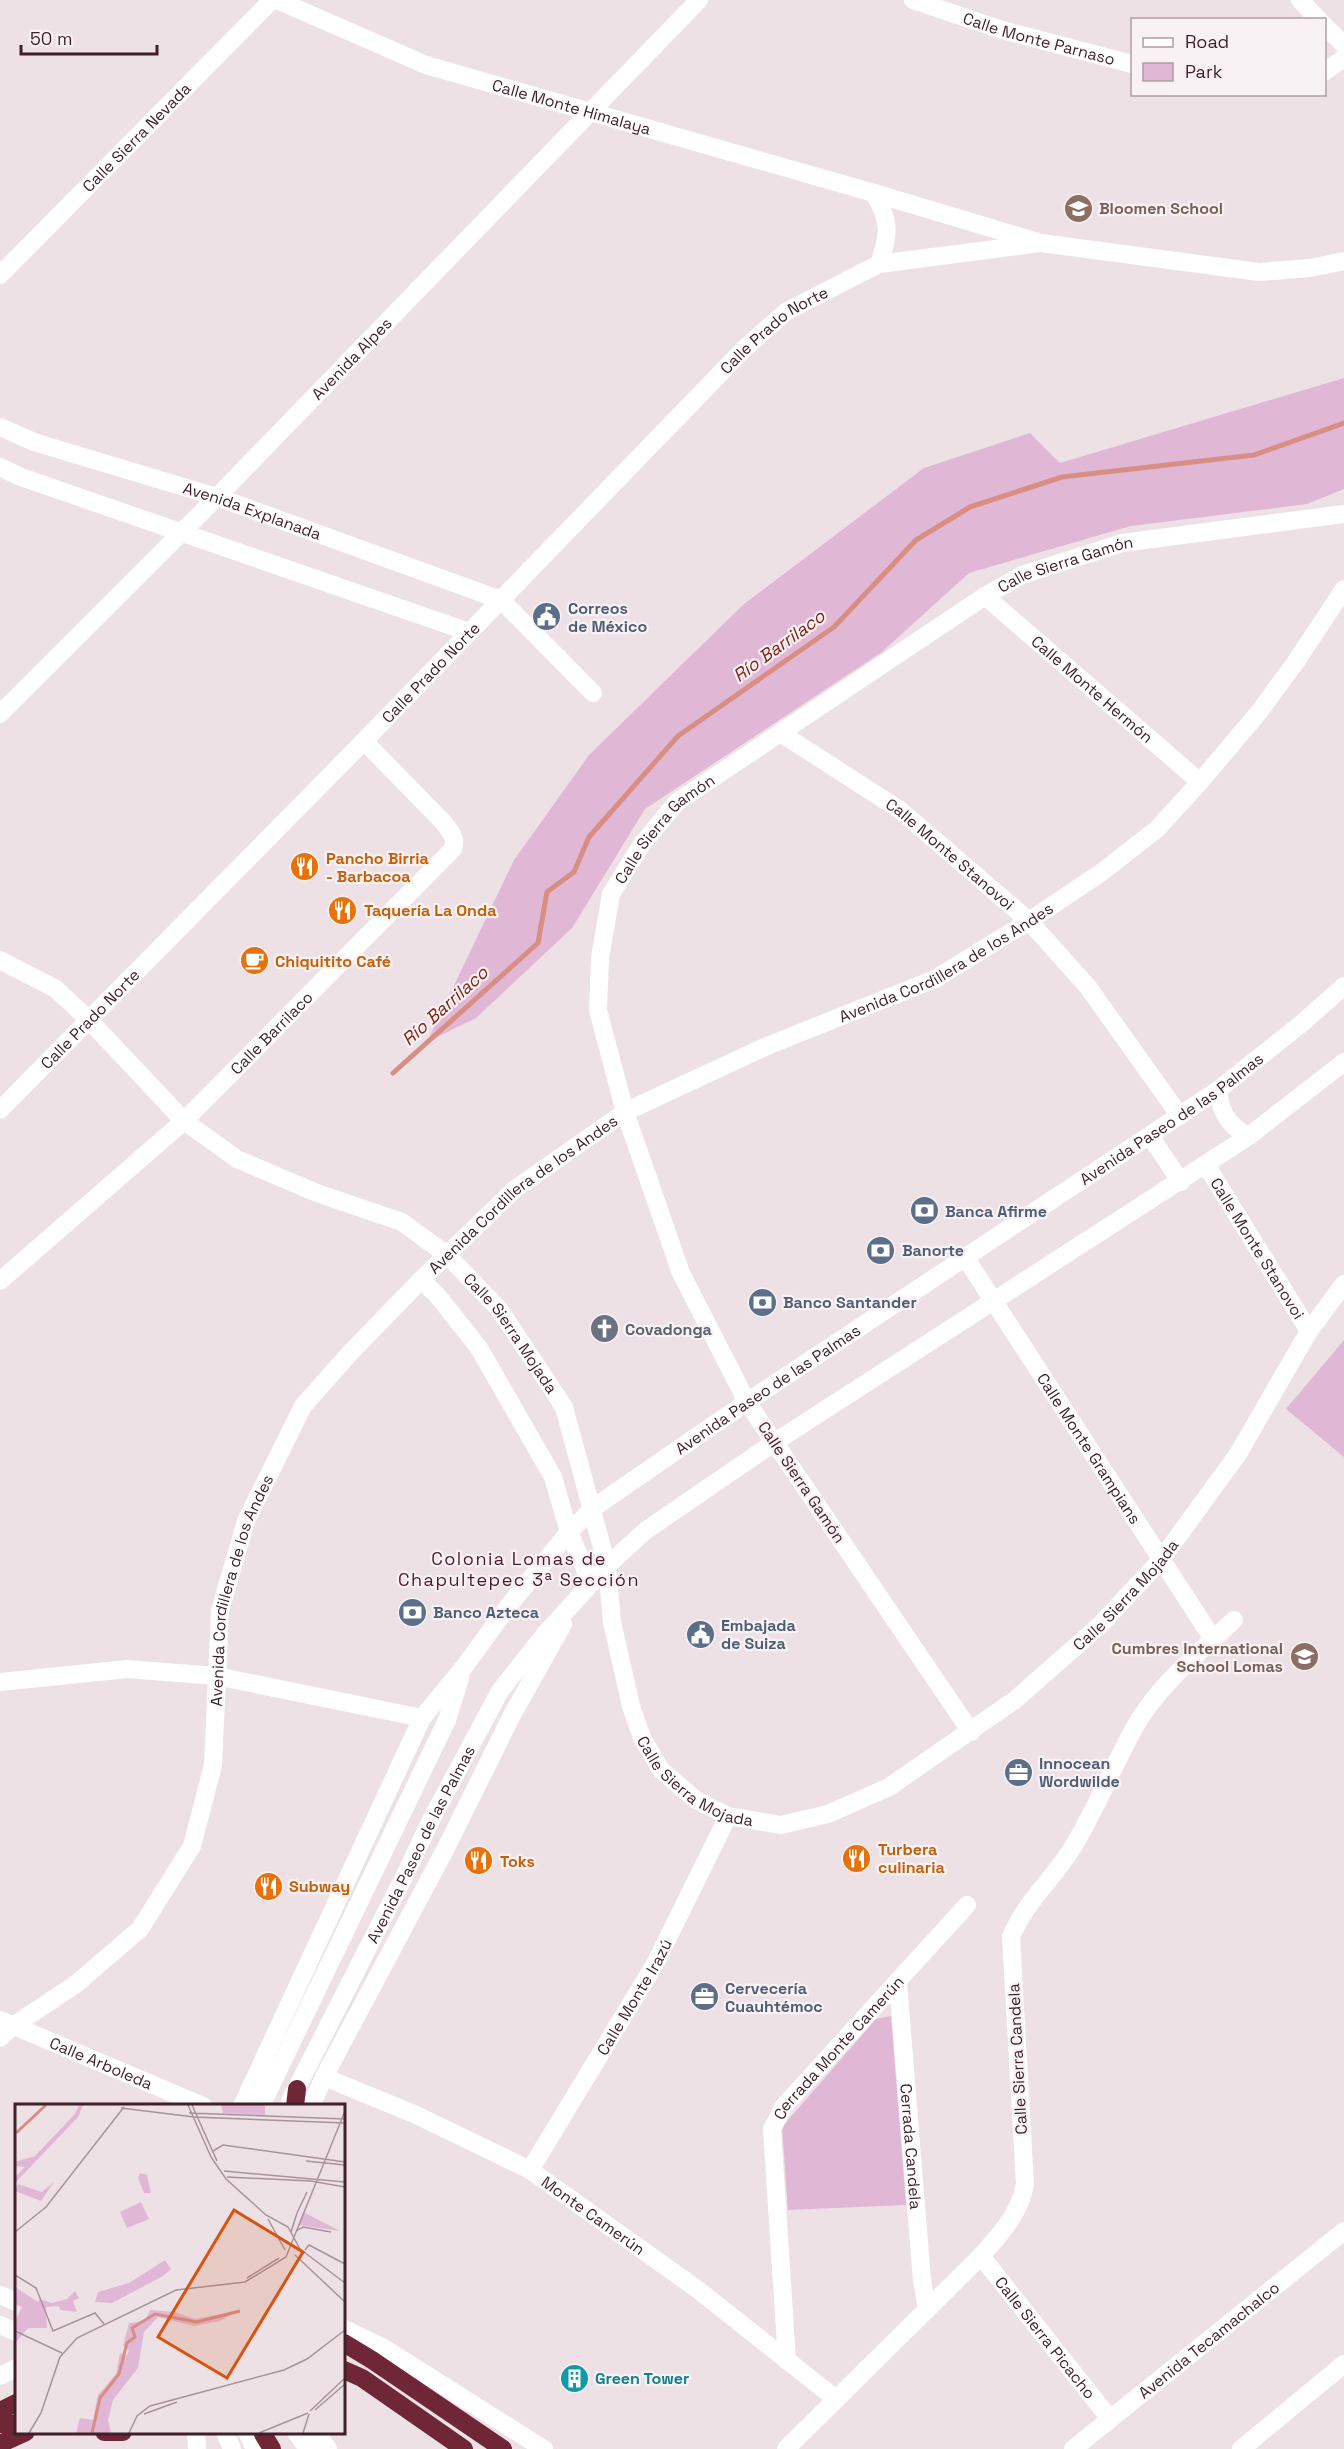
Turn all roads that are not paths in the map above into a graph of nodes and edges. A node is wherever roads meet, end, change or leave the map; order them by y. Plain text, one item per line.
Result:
1 (274, 0) edge
2 (699, 0) edge
3 (913, 0) edge
4 (1299, 0) edge
5 (1317, 18) edge
6 (1326, 28) edge
7 (1344, 45) edge
8 (1344, 58) edge
9 (1131, 64) edge
10 (1326, 71) edge
11 (591, 114) junction
12 (874, 193) junction
13 (1041, 243) junction
14 (1344, 261) edge
15 (879, 264) junction
16 (0, 275) edge
17 (0, 427) edge
18 (0, 467) edge
19 (217, 497) junction
20 (1344, 514) edge
21 (181, 531) junction
22 (1344, 589) edge
23 (985, 596) junction
24 (501, 600) junction
25 (469, 632) junction
26 (593, 693) dead end
27 (0, 714) edge
28 (782, 734) junction
29 (364, 741) junction
30 (1200, 782) junction
31 (1029, 921) junction
32 (0, 960) edge
33 (1344, 986) edge
34 (88, 1019) junction
35 (1344, 1062) edge
36 (1218, 1090) junction
37 (0, 1110) edge
38 (625, 1112) junction
39 (1180, 1116) junction
40 (184, 1121) junction
41 (1150, 1136) junction
42 (1249, 1137) junction
43 (1206, 1165) junction
44 (1181, 1182) junction
45 (447, 1255) junction
46 (965, 1257) junction
47 (421, 1280) junction
48 (0, 1281) edge
49 (1344, 1284) edge
50 (992, 1302) junction
51 (1309, 1331) junction
52 (747, 1402) junction
53 (775, 1442) junction
54 (592, 1508) junction
55 (569, 1532) junction
56 (1161, 1561) junction
57 (607, 1566) junction
58 (591, 1583) junction
59 (577, 1597) junction
60 (1234, 1620) dead end
61 (1213, 1639) junction
62 (464, 1667) junction
63 (216, 1676) junction
64 (0, 1682) edge
65 (422, 1718) junction
66 (971, 1732) junction
67 (728, 1816) junction
68 (967, 1905) dead end
69 (898, 1983) junction
70 (4, 2028) edge
71 (324, 2077) junction
72 (296, 2097) edge
73 (198, 2104) edge
74 (243, 2104) edge
75 (262, 2104) edge
76 (312, 2104) edge
77 (531, 2170) junction
78 (1344, 2231) edge
79 (981, 2256) junction
80 (0, 2295) edge
81 (15, 2302) edge
82 (927, 2309) junction
83 (0, 2325) edge
84 (345, 2329) edge
85 (15, 2332) edge
86 (345, 2344) edge
87 (787, 2361) junction
88 (1344, 2364) edge
89 (15, 2368) edge
90 (345, 2370) edge
91 (0, 2376) edge
92 (345, 2381) edge
93 (836, 2398) junction
94 (15, 2404) edge
95 (0, 2411) edge
96 (1110, 2419) junction
97 (24, 2434) edge
98 (195, 2434) edge
99 (205, 2434) edge
100 (225, 2434) edge
101 (225, 2434) edge
102 (297, 2434) edge
103 (317, 2434) edge
104 (0, 2444) edge
105 (197, 2449) edge
106 (206, 2449) edge
107 (223, 2449) edge
108 (232, 2449) edge
109 (308, 2449) edge
110 (328, 2449) edge
111 (452, 2449) edge
112 (464, 2449) edge
113 (503, 2449) edge
114 (544, 2449) edge
115 (786, 2449) edge
116 (1074, 2449) edge
117 (1240, 2449) edge

1 - 11 street, Calle Monte Himalaya
1 - 16 street, Calle Sierra Nevada
2 - 11 street, Avenida Alpes
3 - 9 street, Calle Monte Parnaso
4 - 5 street
6 - 7 street
8 - 10 street
11 - 12 street, Calle Monte Himalaya
11 - 19 street, Avenida Alpes
12 - 13 street, Calle Prado Norte
12 - 15 street
13 - 14 street, Calle Prado Norte
13 - 15 street, Calle Prado Norte
15 - 24 street, Calle Prado Norte
17 - 19 street, Avenida Explanada
18 - 21 street
19 - 21 street, Avenida Alpes
19 - 24 street, Avenida Explanada
20 - 23 street, Calle Sierra Gamón
21 - 25 street
21 - 27 street, Avenida Alpes
22 - 30 street, Avenida Cordillera de los Andes
23 - 28 street, Calle Sierra Gamón
23 - 30 street, Calle Monte Hermón
24 - 25 street, Calle Prado Norte
24 - 26 street
25 - 29 street, Calle Prado Norte
28 - 31 street, Calle Monte Stanovoi
28 - 38 street, Calle Sierra Gamón
29 - 34 street, Calle Prado Norte
29 - 40 street, Calle Barrilaco
30 - 31 street, Avenida Cordillera de los Andes
31 - 38 street, Avenida Cordillera de los Andes
31 - 39 street, Calle Monte Stanovoi
32 - 34 street, Calle Sierra Mojada
33 - 36 street, Avenida Paseo de las Palmas
34 - 37 street, Calle Prado Norte
34 - 40 street, Calle Sierra Mojada
35 - 42 street, Avenida Paseo de las Palmas
36 - 39 street, Avenida Paseo de las Palmas
36 - 42 street
38 - 45 street, Avenida Cordillera de los Andes
38 - 52 street, Calle Sierra Gamón
39 - 41 street, Avenida Paseo de las Palmas
40 - 45 street, Calle Sierra Mojada
40 - 48 street, Calle Barrilaco
41 - 44 street
41 - 46 street, Avenida Paseo de las Palmas
42 - 43 street, Avenida Paseo de las Palmas
43 - 44 street, Avenida Paseo de las Palmas
43 - 51 street, Calle Monte Stanovoi
44 - 50 street, Avenida Paseo de las Palmas
45 - 47 street, Avenida Cordillera de los Andes
45 - 54 street, Calle Sierra Mojada
46 - 50 street, Calle Monte Grampians
46 - 52 street, Avenida Paseo de las Palmas
47 - 55 street, Calle Sierra Mojada
47 - 63 street, Avenida Cordillera de los Andes
49 - 51 street, Calle Sierra Mojada
50 - 53 street, Avenida Paseo de las Palmas
50 - 56 street, Calle Monte Grampians
51 - 56 street, Calle Sierra Mojada
52 - 53 street, Calle Sierra Gamón
52 - 54 street, Avenida Paseo de las Palmas
53 - 57 street, Avenida Paseo de las Palmas
53 - 66 street, Calle Sierra Gamón
54 - 55 street, Avenida Paseo de las Palmas
54 - 57 street, Calle Sierra Mojada
55 - 58 street, Calle Sierra Mojada
55 - 62 street, Avenida Paseo de las Palmas
56 - 61 street, Calle Monte Grampians
56 - 66 street, Calle Sierra Mojada
57 - 58 street, Avenida Paseo de las Palmas
57 - 67 street, Calle Sierra Mojada
58 - 59 street, Avenida Paseo de las Palmas
59 - 71 street, Avenida Paseo de las Palmas
59 - 72 street, Avenida Paseo de las Palmas
60 - 61 street, Calle Sierra Candela
61 - 79 street, Calle Sierra Candela
62 - 65 street, Avenida Paseo de las Palmas
62 - 75 street, Avenida Paseo de las Palmas
63 - 64 street
63 - 65 street
63 - 70 street, Avenida Cordillera de los Andes
65 - 74 street, Avenida Paseo de las Palmas
66 - 67 street, Calle Sierra Mojada
67 - 77 street, Calle Monte Irazú
68 - 69 street, Cerrada Monte Camerún
69 - 82 street, Cerrada Candela
69 - 87 street, Cerrada Monte Camerún
70 - 73 street, Calle Arboleda
71 - 76 street, Avenida Paseo de las Palmas
71 - 77 street, Monte Camerún
77 - 87 street, Monte Camerún
78 - 96 street, Avenida Tecamachalco
79 - 82 street, Calle Sierra Candela
79 - 96 street, Calle Sierra Picacho
80 - 81 street
82 - 93 street, Calle Sierra Candela
83 - 85 street
84 - 114 street
86 - 113 highway
87 - 93 street, Monte Camerún
88 - 117 street
89 - 91 street
90 - 112 highway
92 - 111 highway
93 - 115 street, Calle Sierra Candela
94 - 95 highway
96 - 116 street, Avenida Tecamachalco
97 - 104 highway
98 - 105 street
99 - 106 street
100 - 107 street
101 - 108 street
102 - 109 street
103 - 110 street

